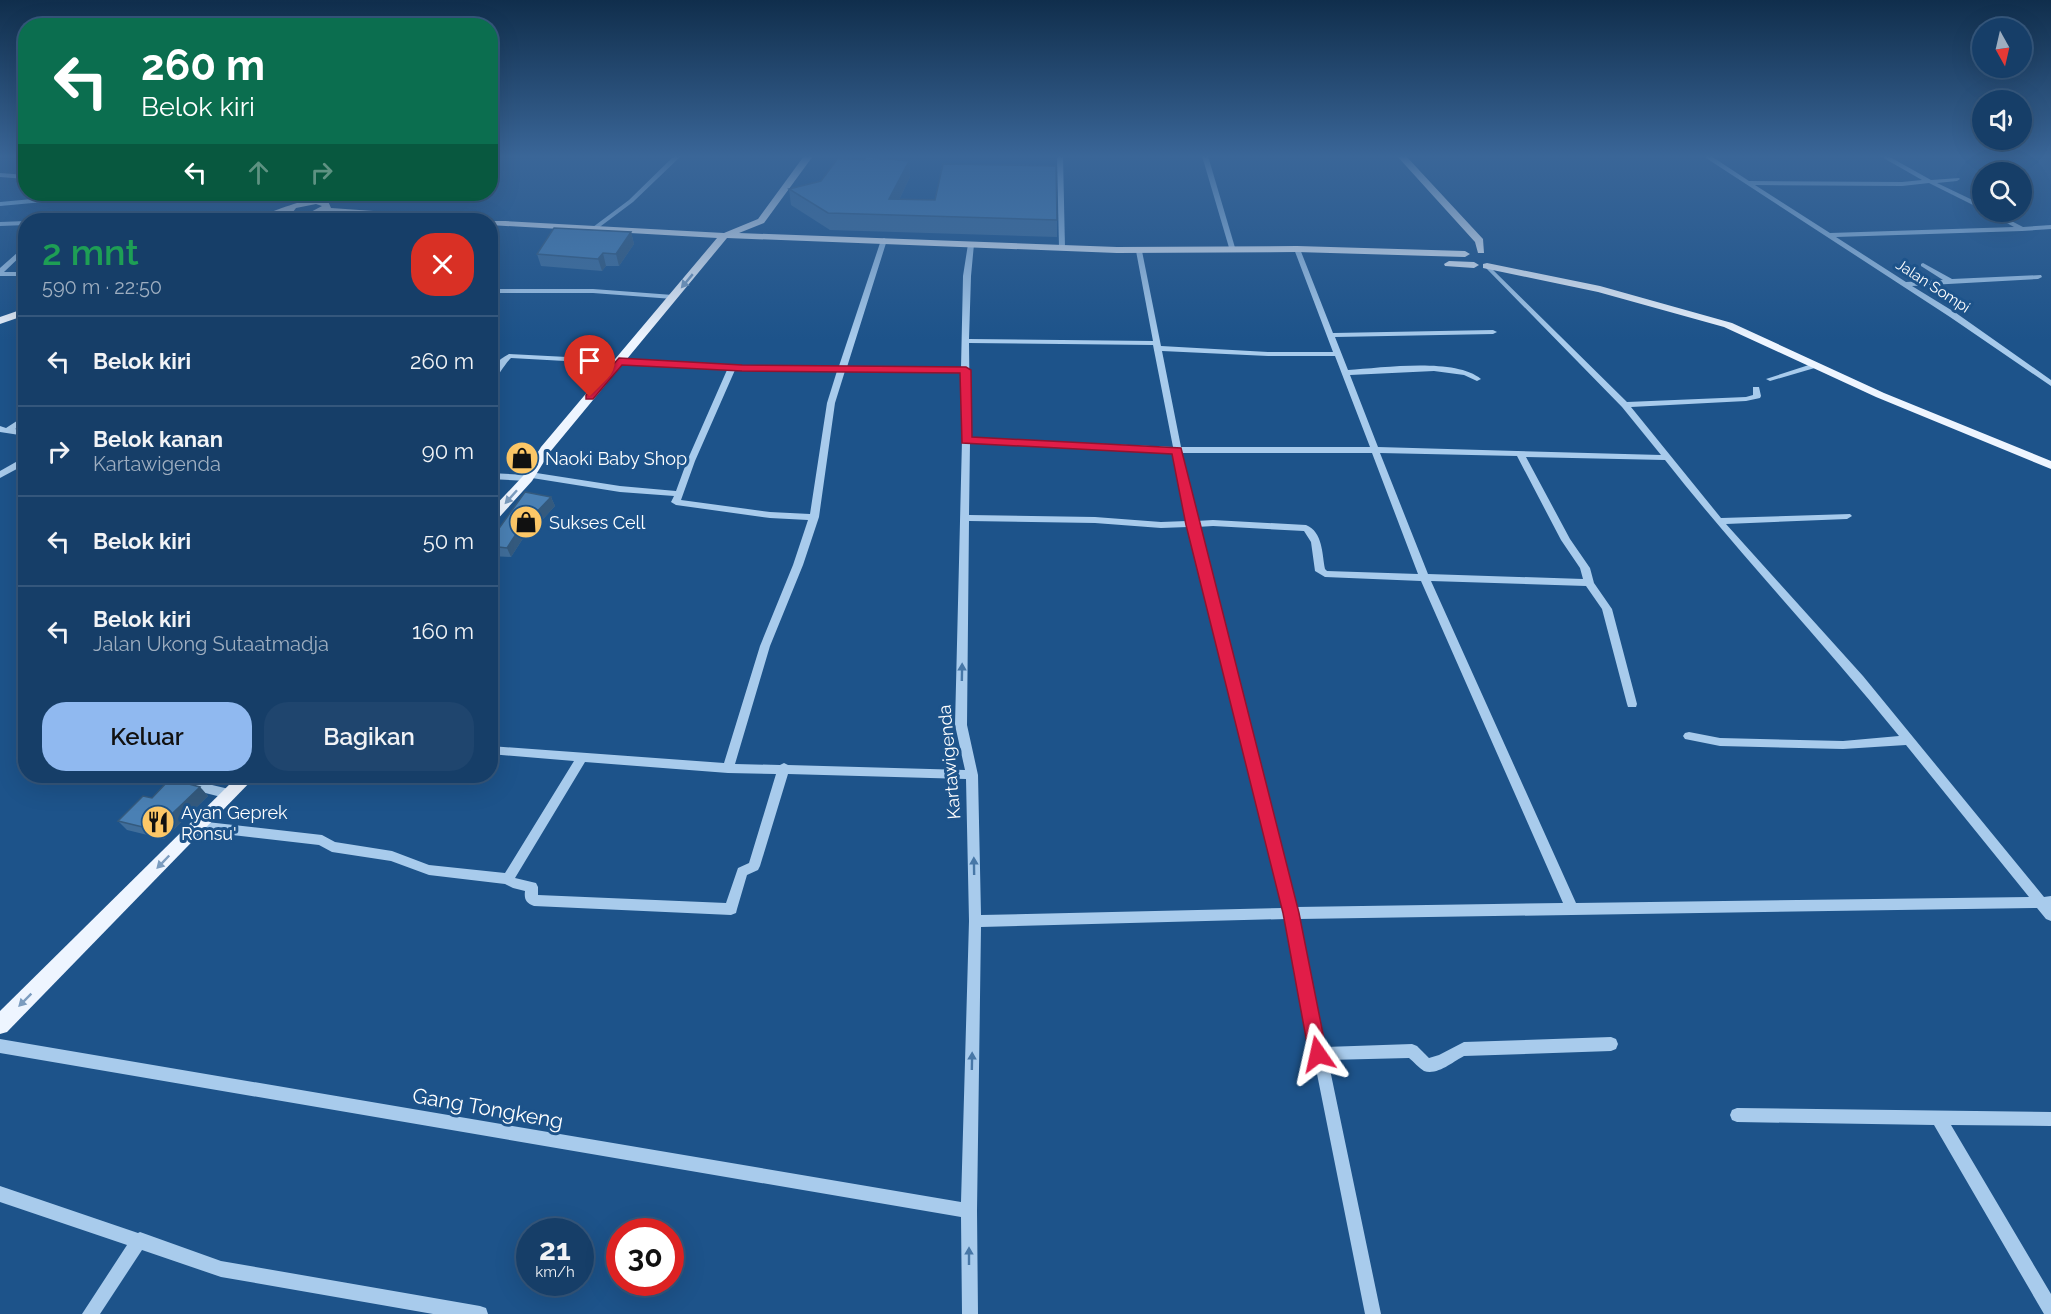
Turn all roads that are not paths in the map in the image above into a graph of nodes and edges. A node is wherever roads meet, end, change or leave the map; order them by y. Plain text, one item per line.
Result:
1 (607, 217) edge
2 (764, 217) edge
3 (1061, 217) edge
4 (1223, 217) edge
5 (1458, 217) edge
6 (1802, 217) edge
7 (761, 221) junction
8 (498, 222) edge
9 (2009, 222) edge
10 (18, 223) edge
11 (0, 224) edge
12 (2051, 227) edge
13 (595, 228) junction
14 (2022, 229) junction
15 (1830, 235) junction
16 (724, 236) junction
17 (774, 238) junction
18 (884, 240) junction
19 (971, 244) junction
20 (1062, 248) junction
21 (1139, 251) junction
22 (1233, 251) junction
23 (1298, 253) junction
24 (1465, 254) junction
25 (1491, 254) junction
26 (18, 255) edge
27 (1474, 265) junction
28 (1923, 265) dead end
29 (1487, 266) junction
30 (0, 273) edge
31 (18, 274) edge
32 (2038, 277) dead end
33 (1549, 278) junction
34 (1951, 283) junction
35 (1905, 284) junction
36 (498, 291) edge
37 (673, 297) junction
38 (18, 314) edge
39 (0, 321) edge
40 (1493, 332) dead end
41 (1330, 335) junction
42 (965, 341) junction
43 (1157, 346) junction
44 (1337, 354) junction
45 (619, 361) junction
46 (1815, 365) junction
47 (498, 367) edge
48 (732, 367) junction
49 (842, 369) junction
50 (966, 370) junction
51 (1345, 373) junction
52 (1477, 379) dead end
53 (1770, 380) dead end
54 (2051, 384) edge
55 (1756, 389) dead end
56 (1625, 405) junction
57 (18, 423) edge
58 (4, 429) edge
59 (966, 440) junction
60 (1177, 450) junction
61 (1375, 450) junction
62 (1520, 454) junction
63 (1669, 458) junction
64 (18, 465) edge
65 (2051, 465) edge
66 (0, 475) edge
67 (498, 476) edge
68 (529, 477) junction
69 (680, 494) junction
70 (498, 510) edge
71 (1847, 516) dead end
72 (813, 517) junction
73 (965, 518) junction
74 (1718, 521) junction
75 (1192, 525) junction
76 (1425, 579) junction
77 (1588, 583) junction
78 (1632, 704) dead end
79 (1689, 736) dead end
80 (1908, 740) junction
81 (498, 751) edge
82 (582, 756) junction
83 (728, 768) junction
84 (784, 768) junction
85 (972, 776) junction
86 (186, 783) edge
87 (241, 783) edge
88 (229, 794) junction
89 (198, 826) junction
90 (508, 879) junction
91 (2047, 903) edge
92 (1572, 909) junction
93 (1291, 913) junction
94 (2051, 915) edge
95 (975, 921) junction
96 (0, 1025) edge
97 (1611, 1044) dead end
98 (0, 1046) edge
99 (1318, 1054) junction
100 (1737, 1115) dead end
101 (1939, 1119) junction
102 (2051, 1119) edge
103 (0, 1194) edge
104 (969, 1211) junction
105 (140, 1240) junction
106 (2051, 1310) edge
107 (90, 1314) edge
108 (480, 1314) edge
109 (970, 1314) edge
110 (1373, 1314) edge

1 - 13 street
2 - 7 main road
3 - 20 street
4 - 22 street
5 - 25 main road
6 - 15 street, Jalan Sompi
7 - 16 main road
7 - 17 main road
8 - 13 main road
9 - 14 street
10 - 11 street
12 - 14 street
13 - 16 main road
14 - 15 street
15 - 35 street, Jalan Sompi
16 - 17 main road
16 -> 37 main road
17 - 18 main road
18 - 19 main road
18 - 49 street
19 - 20 main road
19 - 42 street, Kartawigenda
20 - 21 main road
21 - 22 main road
21 - 43 street
22 - 23 main road
23 - 24 main road
23 - 27 main road
23 - 41 street
24 - 25 main road
24 - 27 main road
25 - 29 main road
25 - 33 main road
26 - 30 street
27 - 29 main road
28 - 34 street
29 - 33 main road
29 - 56 street
30 - 31 street
32 - 34 street
33 - 46 main road
34 - 35 street
35 - 54 street, Jalan Sompi
36 - 37 street
37 - 45 main road
38 - 39 main road
40 - 41 street
41 - 44 street
42 - 43 street
42 - 50 street, Kartawigenda
43 - 44 street
43 - 60 street
44 - 51 street
45 - 47 street
45 - 48 street
45 - 68 main road
46 - 53 street
46 - 65 main road
48 - 49 street
48 - 69 street
49 - 50 street
49 - 72 street
50 - 59 street, Kartawigenda
51 - 52 street
51 - 61 street
55 - 56 street
56 - 63 street
57 - 58 street
59 - 60 street
59 - 73 street, Kartawigenda
60 - 61 street
60 - 75 street
61 - 62 street
61 - 76 street
62 - 63 street
62 - 77 street
63 - 74 street
64 - 66 street
67 - 68 street
68 - 69 street
68 -> 70 main road
69 - 72 street
71 - 74 street
72 - 83 street
73 - 75 street
85 -> 73 street, Kartawigenda
74 - 80 street
75 - 76 street
75 - 93 street
76 - 77 street
76 - 92 street
77 - 78 street
79 - 80 street
80 - 91 street
81 - 82 street
82 - 83 street
82 - 90 street
83 - 84 street
84 - 85 street
84 - 90 street
95 -> 85 street, Kartawigenda
86 - 88 street
87 - 88 main road
88 - 89 main road
89 - 90 street
89 -> 96 main road
91 - 92 street
91 - 94 street
92 - 93 street
93 - 95 street
93 - 99 street
104 -> 95 street, Kartawigenda
97 - 99 street
98 - 104 street, Gang Tongkeng
99 - 110 street
100 - 101 street
101 - 102 street
101 - 106 street
103 - 105 street
109 -> 104 street, Kartawigenda
105 - 107 street
105 - 108 street

